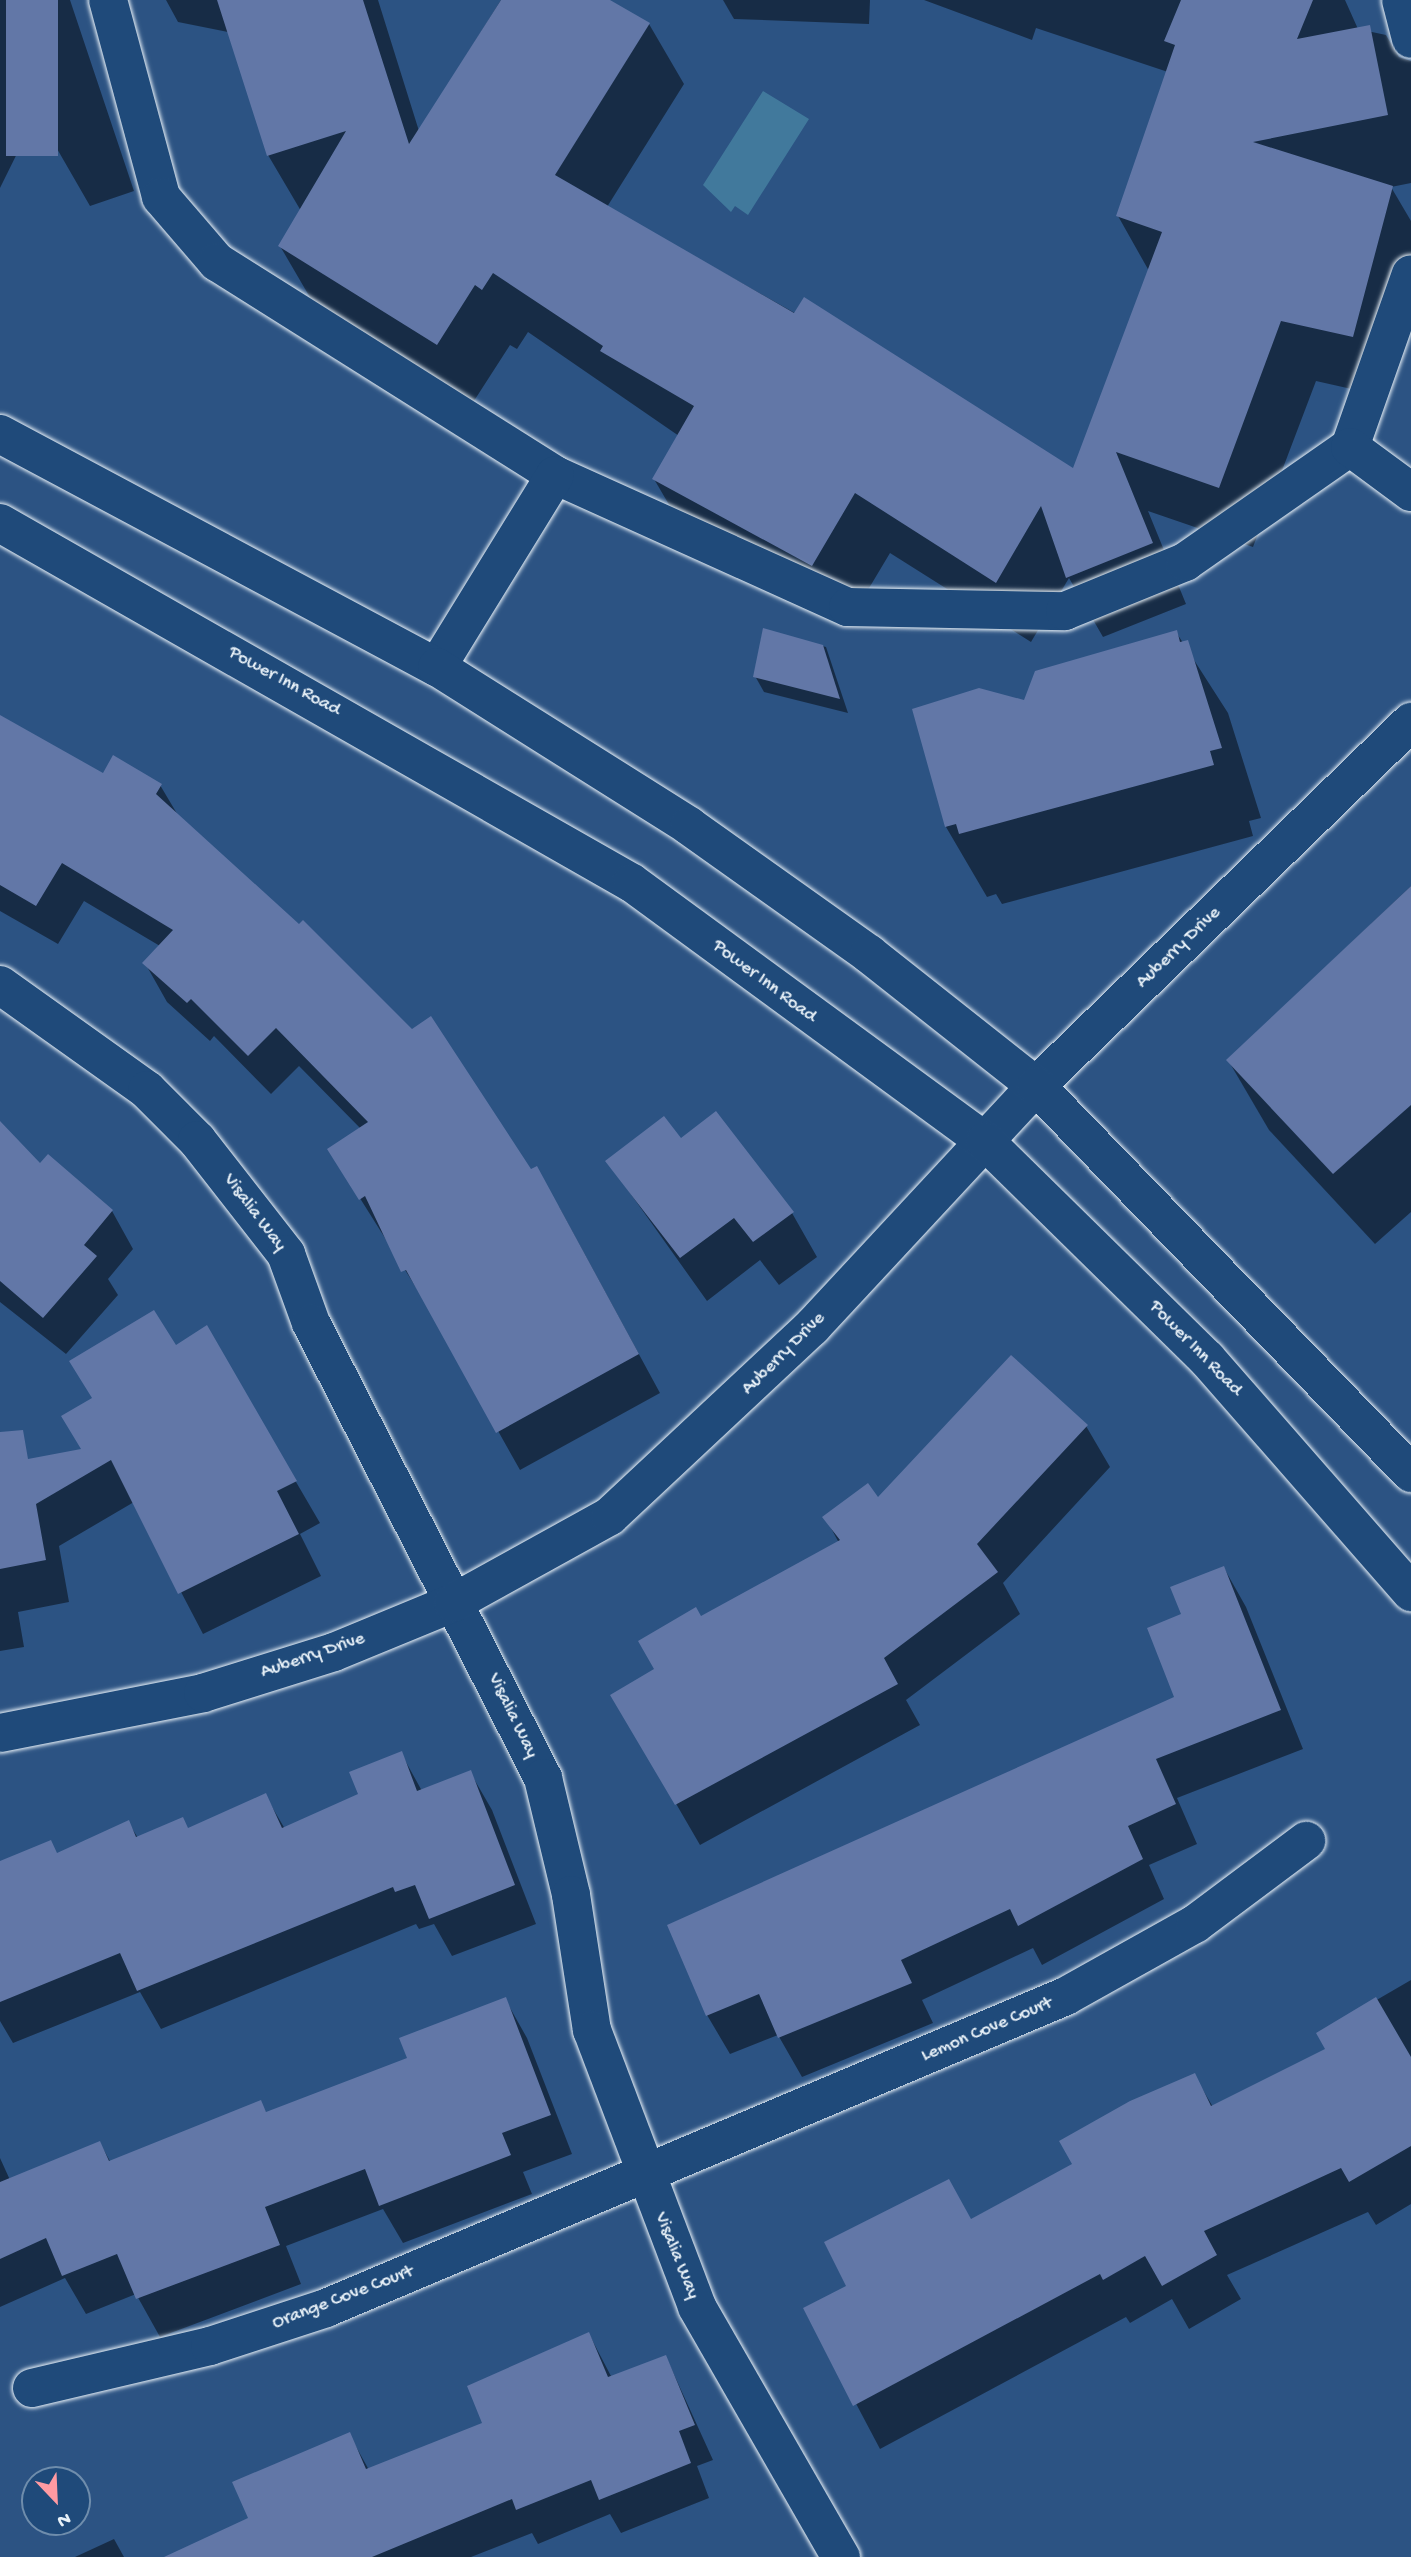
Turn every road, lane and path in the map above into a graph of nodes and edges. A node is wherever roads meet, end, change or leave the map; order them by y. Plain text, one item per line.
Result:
1 (108, 0) edge
2 (1401, 0) edge
3 (1411, 39) edge
4 (1411, 274) edge
5 (0, 434) edge
6 (1350, 447) junction
7 (555, 475) junction
8 (1411, 492) edge
9 (0, 523) edge
10 (437, 667) junction
11 (1411, 722) edge
12 (0, 985) edge
13 (1036, 1086) junction
14 (985, 1141) junction
15 (1411, 1474) edge
16 (1411, 1592) edge
17 (453, 1602) junction
18 (0, 1733) edge
19 (1306, 1841) dead end
20 (644, 2175) junction
21 (32, 2388) dead end
22 (841, 2557) edge

1 - 7 street
2 - 3 street
4 - 6 street
5 - 10 street
6 - 7 street
6 - 8 street
7 - 10 street
9 - 14 street, Power Inn Road
10 - 13 street
11 - 13 street, Auberry Drive
12 - 17 street, Visalia Way
13 - 14 street, Auberry Drive
13 - 15 street
14 - 16 street, Power Inn Road
14 - 17 street, Auberry Drive
17 - 18 street, Auberry Drive
17 - 20 street, Visalia Way
19 - 20 street, Lemon Cove Court
20 - 21 street, Orange Cove Court
20 - 22 street, Visalia Way

